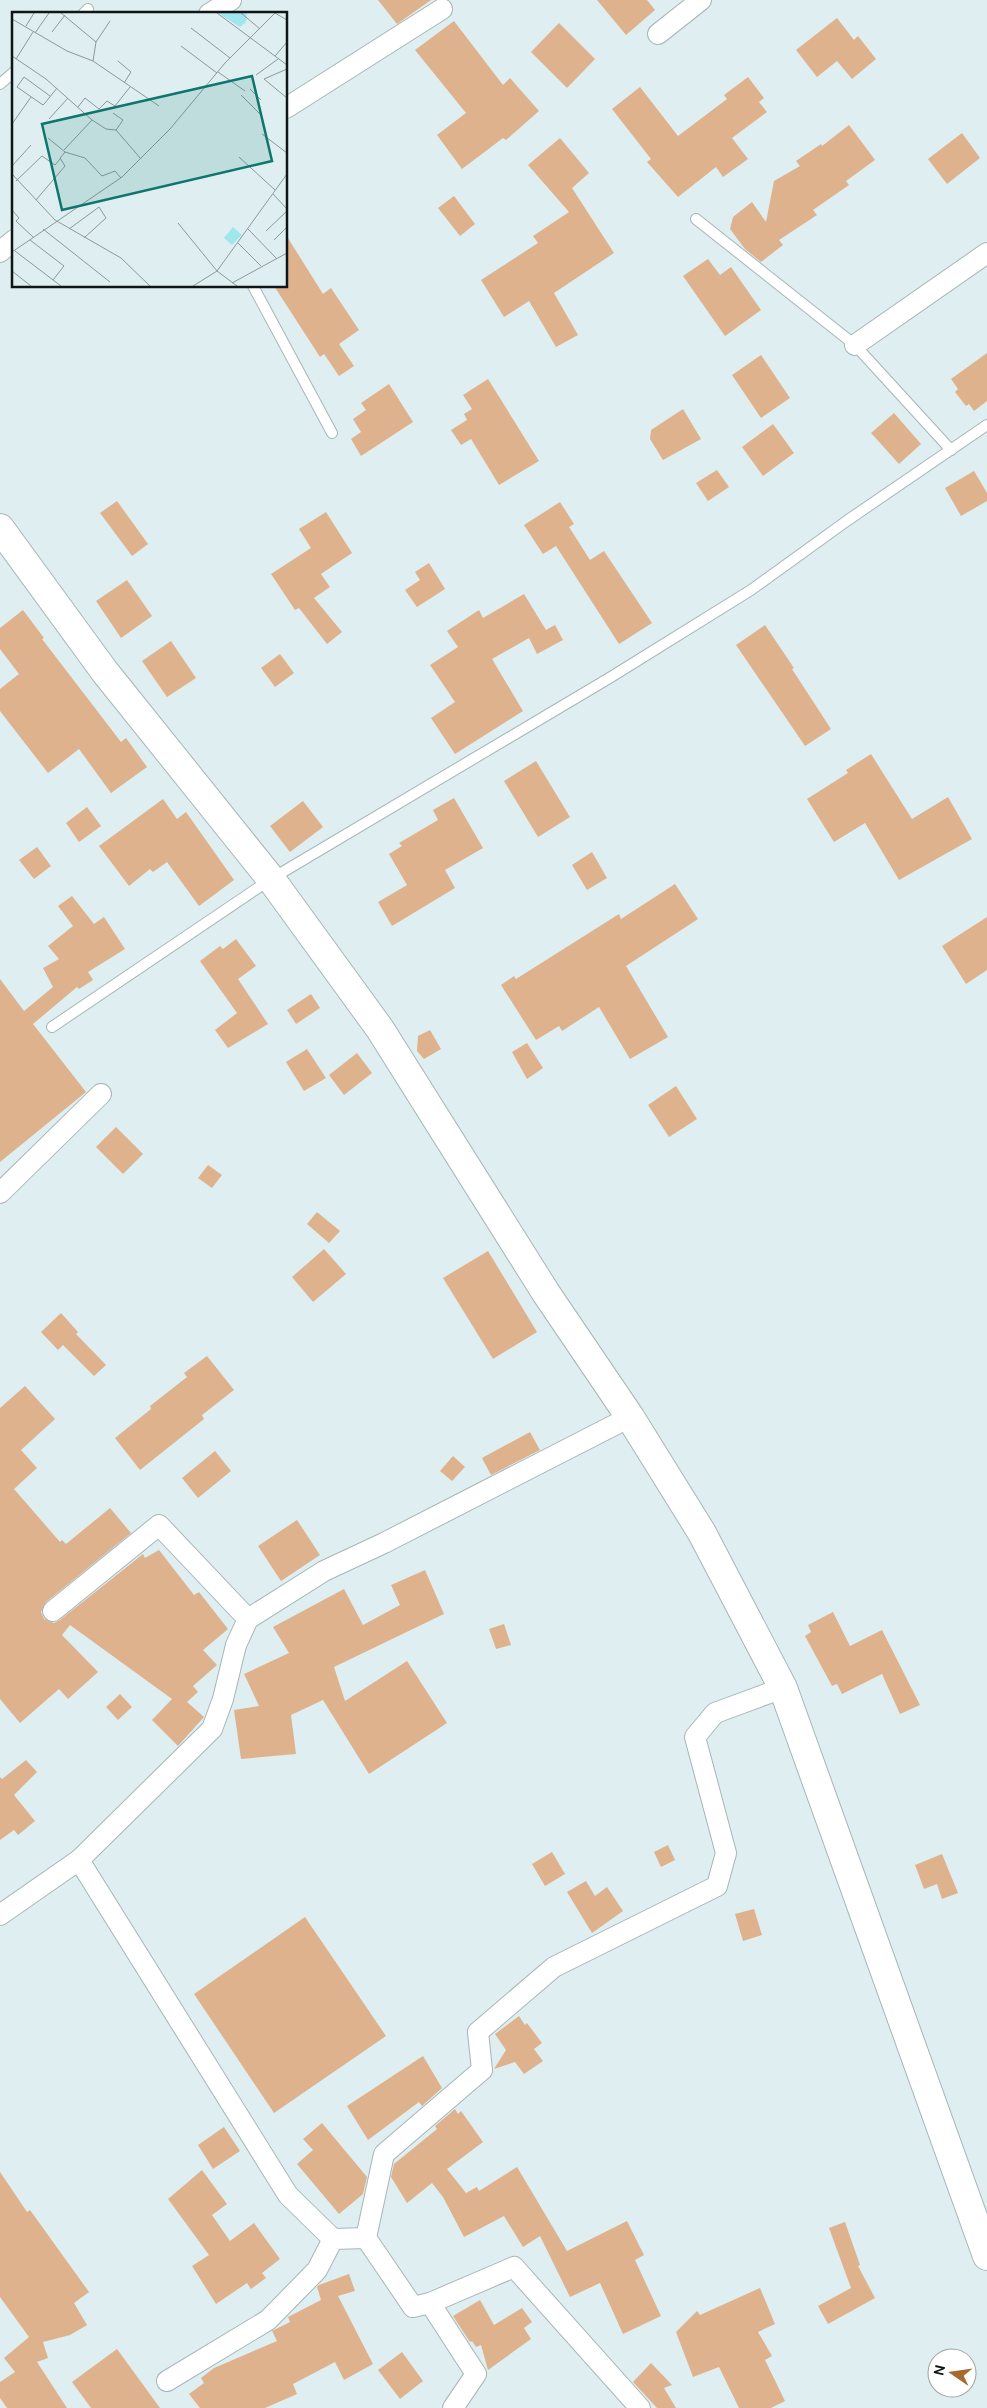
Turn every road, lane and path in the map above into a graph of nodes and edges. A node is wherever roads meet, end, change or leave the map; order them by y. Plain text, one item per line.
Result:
1 (231, 0) edge
2 (701, 0) edge
3 (442, 9) dead end
4 (212, 12) edge
5 (658, 34) dead end
6 (12, 74) edge
7 (0, 84) edge
8 (288, 107) edge
9 (696, 220) dead end
10 (12, 242) edge
11 (0, 252) edge
12 (987, 253) edge
13 (255, 288) edge
14 (855, 345) junction
15 (987, 425) edge
16 (332, 434) dead end
17 (951, 450) junction
18 (0, 528) edge
19 (271, 879) junction
20 (52, 1027) dead end
21 (101, 1094) dead end
22 (0, 1193) edge
23 (630, 1416) junction
24 (53, 1611) dead end
25 (248, 1619) junction
26 (783, 1688) junction
27 (79, 1860) junction
28 (0, 1915) edge
29 (366, 2238) junction
30 (333, 2240) junction
31 (987, 2256) edge
32 (430, 2303) junction
33 (166, 2381) dead end
34 (453, 2408) edge
35 (640, 2408) edge

1 - 4 street
2 - 5 street
3 - 8 street
6 - 7 lane
9 - 14 lane
10 - 11 street
12 - 14 street
13 - 16 lane
14 - 17 lane
15 - 17 lane
17 - 19 lane
18 - 19 street
19 - 20 lane
19 - 23 street
21 - 22 street
23 - 25 street
23 - 26 street
24 - 25 street
25 - 27 street
26 - 29 street
26 - 31 street
27 - 28 street
27 - 30 street
29 - 30 street
29 - 32 street
30 - 33 street
32 - 34 street
32 - 35 street

